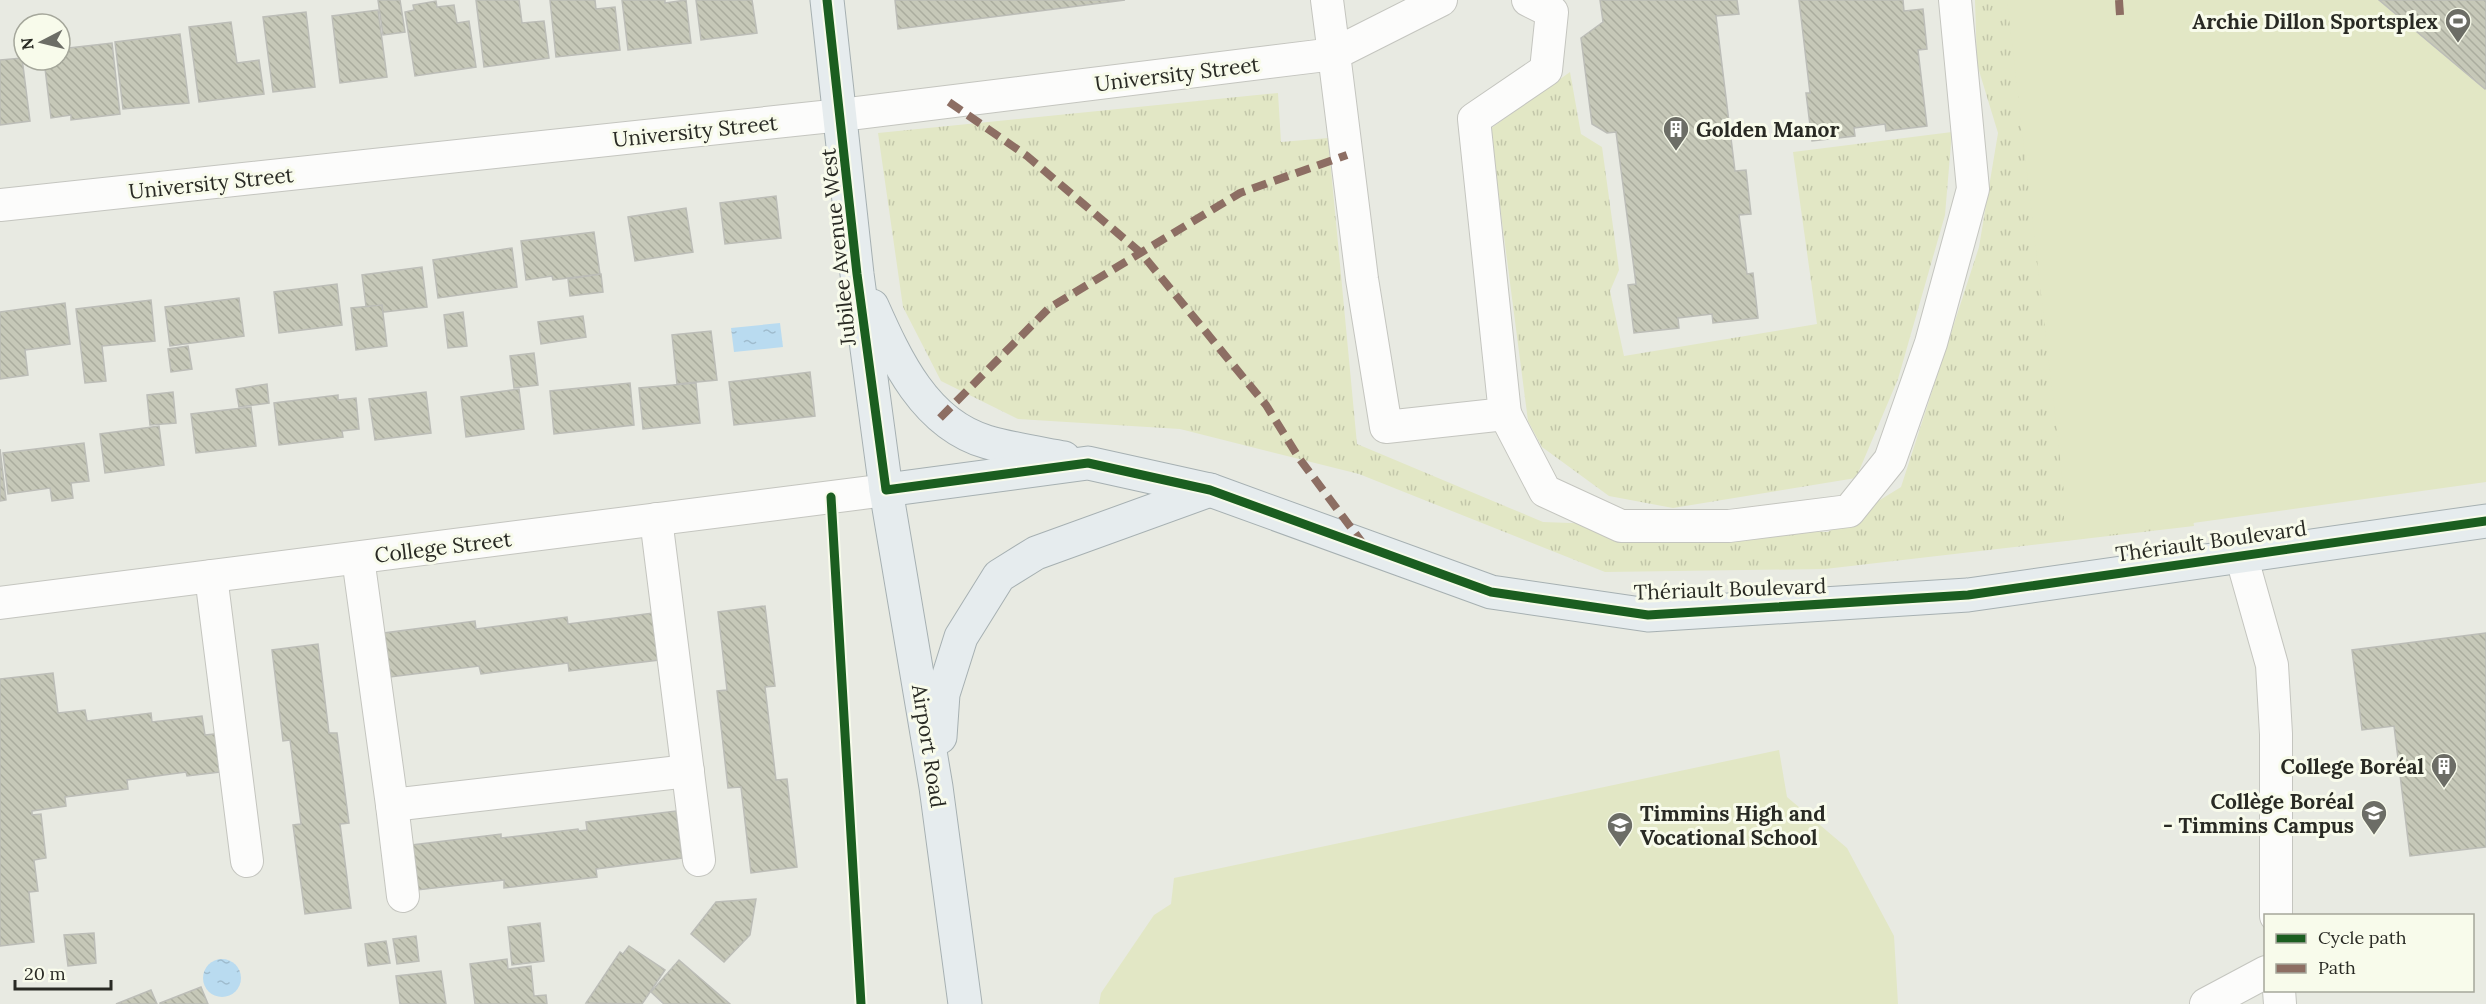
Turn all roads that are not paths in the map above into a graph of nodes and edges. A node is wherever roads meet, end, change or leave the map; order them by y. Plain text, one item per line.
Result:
1 (827, 0) edge
2 (1327, 0) edge
3 (1441, 0) edge
4 (1528, 0) edge
5 (1955, 0) edge
6 (1334, 54) junction
7 (841, 115) junction
8 (0, 205) edge
9 (857, 274) junction
10 (1504, 414) junction
11 (1088, 463) junction
12 (886, 490) junction
13 (1210, 490) junction
14 (656, 519) junction
15 (2486, 521) edge
16 (2241, 555) junction
17 (358, 558) junction
18 (211, 576) junction
19 (0, 603) edge
20 (688, 771) junction
21 (936, 787) junction
22 (392, 805) junction
23 (699, 860) dead end
24 (247, 861) dead end
25 (403, 896) dead end
26 (2276, 914) edge
27 (2264, 973) edge
28 (964, 1004) edge
29 (2206, 1004) edge

1 - 7 main road, Jubilee Avenue West
2 - 6 street
3 - 6 street, University Street
4 - 10 street
5 - 10 street
6 - 7 street, University Street
6 - 10 street
7 - 8 street, University Street
7 - 9 main road, Jubilee Avenue West
9 - 11 main road
9 - 12 main road, Jubilee Avenue West
11 - 12 main road, Thériault Boulevard
11 - 13 main road, Thériault Boulevard
12 - 14 street, College Street
12 - 21 main road, Airport Road
13 - 16 main road, Thériault Boulevard
13 - 21 main road
14 - 17 street, College Street
14 - 20 street
15 - 16 main road, Thériault Boulevard
16 - 26 street
17 - 18 street, College Street
17 - 22 street
18 - 19 street, College Street
18 - 24 street
20 - 22 street
20 - 23 street
21 - 28 main road, Airport Road
22 - 25 street
27 - 29 street

